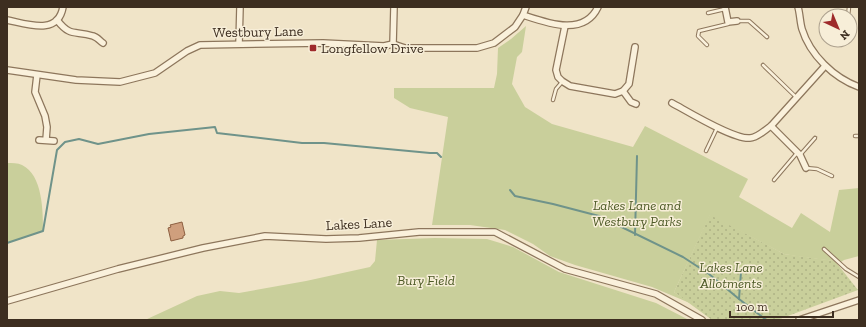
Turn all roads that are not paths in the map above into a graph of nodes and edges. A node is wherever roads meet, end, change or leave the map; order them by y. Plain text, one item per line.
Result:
1 (62, 7) edge
2 (240, 7) edge
3 (394, 7) edge
4 (526, 7) edge
5 (598, 7) edge
6 (798, 7) edge
7 (725, 8) edge
8 (523, 14) junction
9 (708, 14) dead end
10 (7, 20) edge
11 (57, 20) junction
12 (737, 21) joint
13 (728, 22) junction
14 (565, 26) junction
15 (767, 37) dead end
16 (104, 43) dead end
17 (239, 44) junction
18 (393, 44) junction
19 (707, 45) dead end
20 (635, 47) dead end
21 (762, 65) dead end
22 (825, 66) junction
23 (7, 70) edge
24 (37, 75) junction
25 (562, 81) junction
26 (859, 87) edge
27 (623, 91) junction
28 (796, 98) junction
29 (553, 100) dead end
30 (672, 103) dead end
31 (636, 104) dead end
32 (771, 126) junction
33 (718, 128) junction
34 (815, 138) dead end
35 (39, 140) dead end
36 (46, 140) junction
37 (54, 141) dead end
38 (706, 151) dead end
39 (799, 154) junction
40 (806, 168) joint
41 (832, 176) dead end
42 (774, 180) dead end
43 (824, 249) dead end
44 (859, 277) edge
45 (859, 300) edge
46 (7, 301) edge
47 (702, 320) edge
48 (799, 320) edge

1 - 11 street
2 - 17 street
3 - 18 street
4 - 8 street, Westbury Lane
5 - 14 street
6 - 22 street
7 - 9 lane
7 - 13 street
8 - 14 street
8 - 18 street, Westbury Lane
10 - 11 street
11 - 16 street
12 - 13 street
12 - 15 lane
13 - 19 lane
14 - 25 street
17 - 18 street, Westbury Lane
17 - 24 street, Westbury Lane
20 - 27 street
21 - 28 lane
22 - 26 street
22 - 28 street
23 - 24 street, Westbury Lane
24 - 36 street
25 - 27 street
25 - 29 lane
27 - 31 street
28 - 32 street
30 - 33 street
32 - 33 street
32 - 39 street
33 - 38 lane
34 - 39 lane
35 - 36 street
36 - 37 street
39 - 40 street
39 - 42 lane
40 - 41 lane
43 - 44 lane
45 - 48 street
46 - 47 street, Lakes Lane

